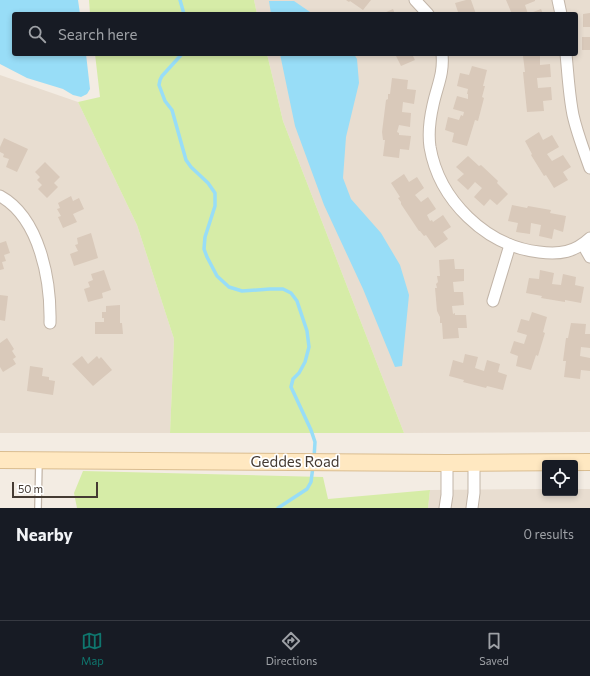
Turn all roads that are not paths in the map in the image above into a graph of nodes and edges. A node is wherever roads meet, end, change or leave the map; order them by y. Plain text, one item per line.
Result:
1 (415, 0) edge
2 (558, 0) edge
3 (426, 12) edge
4 (561, 12) edge
5 (442, 56) edge
6 (566, 56) edge
7 (590, 168) edge
8 (0, 196) edge
9 (590, 238) edge
10 (510, 245) junction
11 (590, 257) edge
12 (493, 301) dead end
13 (50, 323) dead end
14 (0, 460) edge
15 (39, 460) junction
16 (590, 462) edge
17 (447, 463) junction
18 (474, 463) junction
19 (38, 508) edge
20 (445, 508) edge
21 (472, 508) edge

1 - 3 street
2 - 4 street
5 - 10 street
6 - 7 street
8 - 13 street
9 - 10 street
9 - 11 street
10 - 12 street
14 - 15 main road, Geddes Road
15 - 17 main road, Geddes Road
15 - 19 lane
16 - 18 main road, Geddes Road
17 - 18 main road, Geddes Road
17 - 20 street
18 - 21 street

